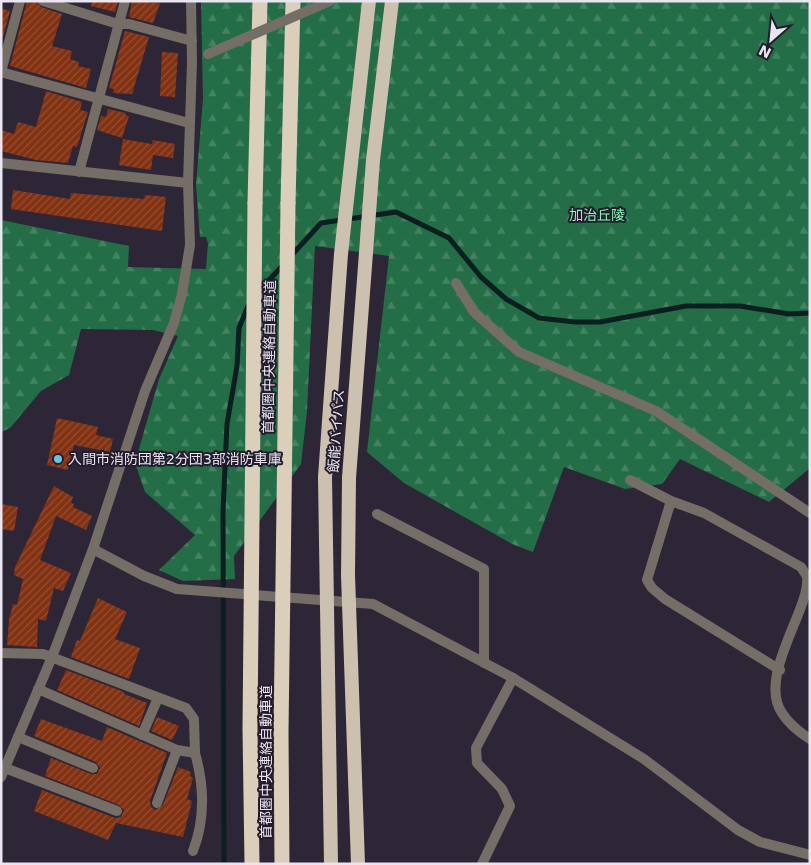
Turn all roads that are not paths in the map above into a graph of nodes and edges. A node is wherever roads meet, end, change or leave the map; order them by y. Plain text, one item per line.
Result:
1 (20, 1) edge
2 (43, 1) edge
3 (125, 1) edge
4 (191, 1) edge
5 (260, 1) edge
6 (293, 1) edge
7 (330, 1) edge
8 (369, 1) edge
9 (392, 1) edge
10 (118, 24) junction
11 (192, 41) junction
12 (192, 62) junction
13 (1, 72) edge
14 (98, 99) junction
15 (189, 123) junction
16 (1, 163) edge
17 (79, 172) junction
18 (188, 183) junction
19 (456, 283) dead end
20 (630, 480) dead end
21 (671, 501) junction
22 (810, 513) edge
23 (377, 514) dead end
24 (93, 549) junction
25 (1, 652) edge
26 (52, 657) junction
27 (484, 663) junction
28 (780, 670) junction
29 (513, 678) junction
30 (38, 689) junction
31 (158, 698) junction
32 (142, 735) junction
33 (18, 737) junction
34 (810, 740) edge
35 (177, 750) junction
36 (195, 753) junction
37 (93, 768) dead end
38 (3, 772) edge
39 (156, 803) dead end
40 (117, 811) dead end
41 (193, 851) dead end
42 (810, 855) edge
43 (252, 864) edge
44 (282, 864) edge
45 (331, 864) edge
46 (358, 864) edge
47 (482, 864) edge

1 - 13 street
2 - 10 street
3 - 10 street
4 - 11 street
5 - 43 highway, 首都圏中央連絡自動車道, bridge
6 - 44 highway, 首都圏中央連絡自動車道, bridge
7 - 12 street, bridge
8 - 45 highway, 飯能バイパス, bridge
9 - 46 highway, 飯能バイパス, bridge
10 - 11 street
10 - 14 street
11 - 12 street
12 - 15 street
13 - 14 street
14 - 15 street
14 - 17 street
15 - 18 street
16 - 17 street
17 - 18 street
18 - 24 street
19 - 22 street
20 - 21 street
21 - 28 street
21 - 28 street
23 - 27 street
24 - 26 street
24 - 27 street
25 - 26 street
26 - 30 street
26 - 31 street
27 - 29 street
28 - 34 street
29 - 42 street
29 - 47 street
30 - 32 street
30 - 33 street
31 - 32 street
31 - 36 street
32 - 35 street
33 - 37 street
33 - 38 street
35 - 36 street
35 - 39 street
36 - 41 street
38 - 40 street

